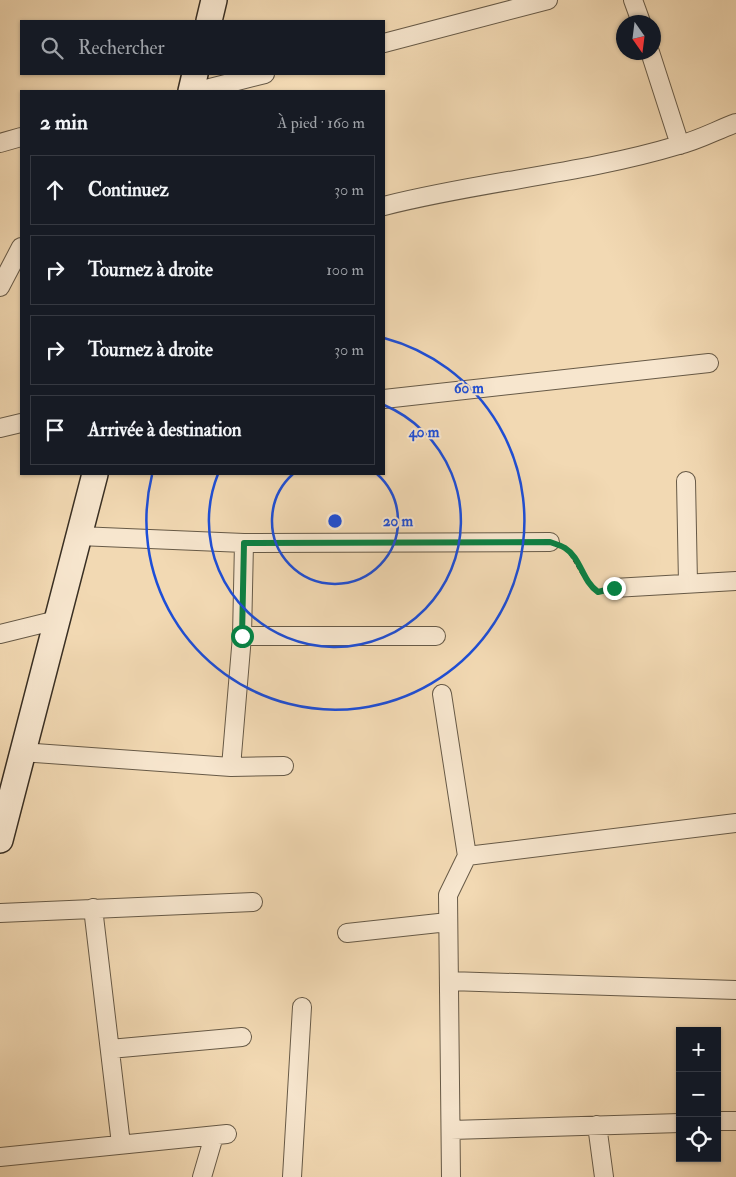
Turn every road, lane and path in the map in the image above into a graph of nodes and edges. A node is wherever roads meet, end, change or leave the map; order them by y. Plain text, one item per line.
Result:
1 (214, 0) edge
2 (548, 0) edge
3 (633, 0) edge
4 (638, 15) edge
5 (209, 20) edge
6 (385, 43) edge
7 (653, 60) edge
8 (195, 75) edge
9 (262, 75) edge
10 (191, 90) edge
11 (202, 90) edge
12 (736, 123) edge
13 (20, 137) edge
14 (0, 143) edge
15 (680, 145) junction
16 (385, 206) edge
17 (20, 249) edge
18 (0, 287) edge
19 (709, 363) dead end
20 (385, 399) edge
21 (20, 423) edge
22 (0, 428) edge
23 (95, 475) edge
24 (686, 481) dead end
25 (79, 536) junction
26 (550, 542) joint
27 (244, 543) junction
28 (736, 582) edge
29 (688, 583) junction
30 (614, 588) joint
31 (57, 620) junction
32 (0, 634) edge
33 (242, 636) junction
34 (436, 636) dead end
35 (442, 694) dead end
36 (21, 752) junction
37 (284, 766) dead end
38 (232, 767) junction
39 (736, 823) edge
40 (0, 840) edge
41 (467, 856) junction
42 (253, 902) dead end
43 (93, 908) junction
44 (0, 913) edge
45 (448, 922) junction
46 (347, 934) dead end
47 (449, 981) junction
48 (736, 990) edge
49 (302, 1007) dead end
50 (242, 1037) dead end
51 (110, 1049) junction
52 (721, 1121) edge
53 (736, 1121) edge
54 (676, 1123) edge
55 (597, 1125) junction
56 (451, 1130) junction
57 (121, 1144) junction
58 (0, 1157) edge
59 (202, 1177) edge
60 (292, 1177) edge
61 (451, 1177) edge
62 (604, 1177) edge

1 - 5 main road
2 - 6 street
3 - 4 street
7 - 15 street
8 - 10 main road
9 - 11 street
12 - 15 street
13 - 14 street
15 - 16 street
17 - 18 street
19 - 20 street
21 - 22 street
23 - 25 main road
24 - 29 street
25 - 27 street
25 - 31 main road
26 - 27 street
26 - 30 path
27 - 33 street
28 - 29 street
29 - 30 street
31 - 32 street
31 - 36 main road
33 - 34 street
33 - 38 street
35 - 41 street
36 - 38 street
36 - 40 main road
37 - 38 street
39 - 41 street
41 - 45 street
42 - 43 street
43 - 44 street
43 - 51 street
45 - 46 street
45 - 47 street
47 - 48 street
47 - 56 street
49 - 60 street
50 - 51 street
51 - 57 street
52 - 53 street
54 - 55 street
55 - 56 street
55 - 62 street
56 - 61 street
57 - 58 street
57 - 59 street

